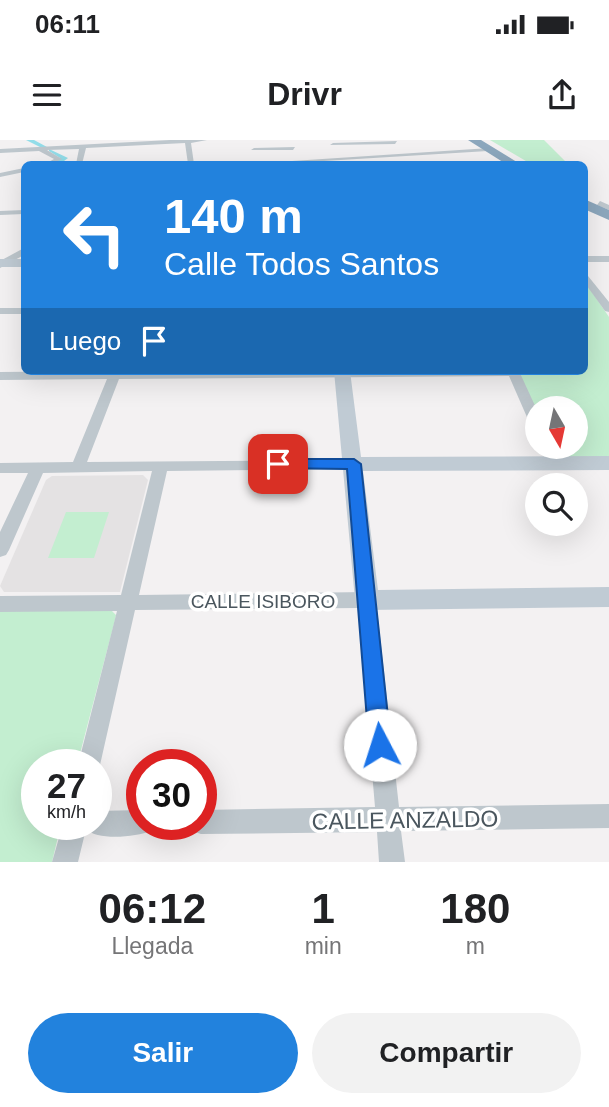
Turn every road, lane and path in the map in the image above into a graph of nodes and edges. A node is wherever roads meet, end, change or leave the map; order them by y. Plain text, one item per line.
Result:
1 (34, 140) edge
2 (194, 140) edge
3 (204, 140) edge
4 (473, 140) edge
5 (23, 141) edge
6 (188, 141) edge
7 (394, 141) edge
8 (130, 142) edge
9 (291, 144) edge
10 (332, 145) dead end
11 (485, 145) edge
12 (83, 146) junction
13 (439, 146) dead end
14 (53, 148) junction
15 (40, 149) junction
16 (254, 150) dead end
17 (0, 151) edge
18 (446, 152) junction
19 (409, 154) junction
20 (55, 161) edge
21 (80, 161) edge
22 (191, 161) edge
23 (299, 161) edge
24 (324, 161) edge
25 (417, 161) edge
26 (509, 161) edge
27 (518, 161) edge
28 (21, 171) edge
29 (0, 177) edge
30 (21, 177) edge
31 (21, 212) edge
32 (0, 214) edge
33 (21, 253) edge
34 (588, 260) edge
35 (609, 260) edge
36 (21, 262) edge
37 (1, 263) edge
38 (588, 279) edge
39 (609, 308) edge
40 (21, 311) edge
41 (0, 312) edge
42 (39, 375) edge
43 (115, 375) edge
44 (342, 375) edge
45 (514, 375) edge
46 (0, 376) edge
47 (525, 398) edge
48 (525, 456) edge
49 (580, 459) edge
50 (609, 463) edge
51 (354, 464) junction
52 (161, 465) junction
53 (78, 467) junction
54 (0, 468) edge
55 (38, 468) junction
56 (0, 550) edge
57 (609, 597) edge
58 (368, 600) junction
59 (128, 602) junction
60 (0, 604) edge
61 (93, 749) edge
62 (609, 816) edge
63 (386, 821) junction
64 (217, 822) edge
65 (71, 840) edge
66 (65, 862) edge
67 (392, 862) edge

1 - 14 street
2 - 3 street
2 - 6 street
4 - 11 highway
5 - 15 street
6 - 8 street
6 - 22 street
7 - 10 street
7 - 19 street
8 - 12 street
9 - 16 street
9 - 23 street
11 - 18 street
11 - 26 highway
11 - 27 highway
12 - 14 street
12 - 21 street
13 - 18 street
14 - 15 street
15 - 17 street
15 - 20 street
18 - 19 street
19 - 24 street
19 - 25 street
28 - 29 street
29 - 30 street
31 - 32 street
33 - 37 street
34 - 35 street
36 - 37 street
38 - 39 street
40 - 41 street
42 - 46 street
43 - 53 street
44 - 51 street
45 - 47 street
48 - 51 street
49 - 50 street
51 - 52 street
51 - 58 street
52 - 53 street
52 - 59 street
53 - 55 street
54 - 55 street
55 - 56 street
57 - 58 street, CALLE ISIBORO
58 - 59 street, CALLE ISIBORO
58 - 63 street
59 - 60 street, CALLE ISIBORO
59 - 61 street
62 - 63 street, CALLE ANZALDO
63 - 64 street, CALLE ANZALDO
63 - 67 street
65 - 66 street

